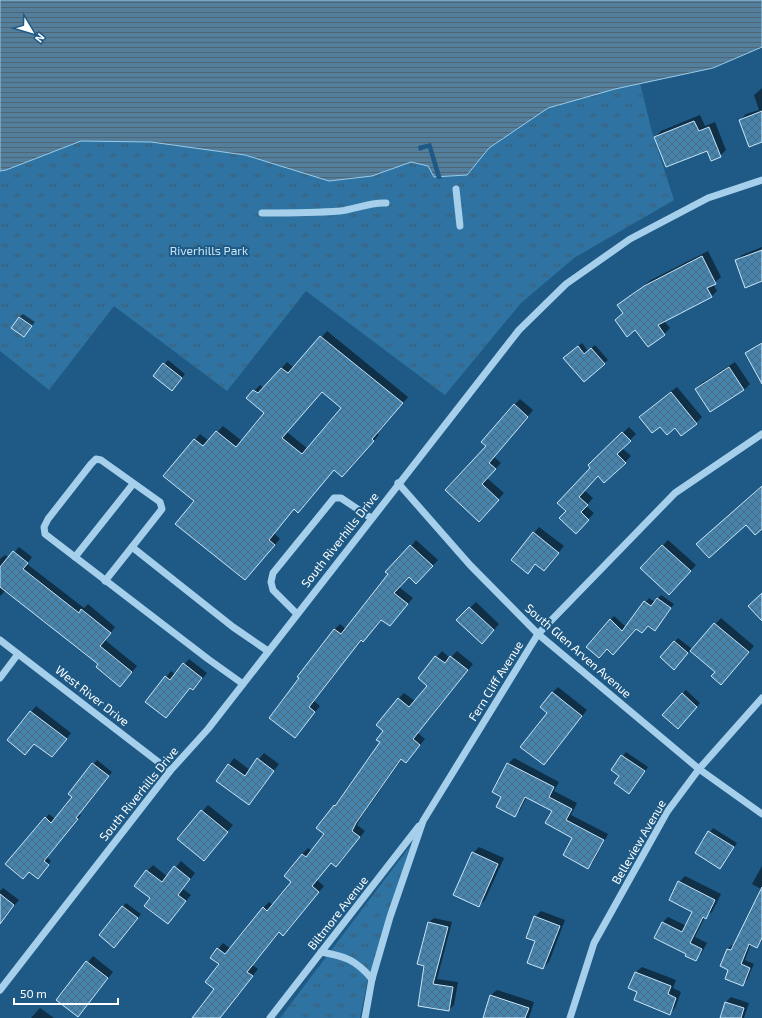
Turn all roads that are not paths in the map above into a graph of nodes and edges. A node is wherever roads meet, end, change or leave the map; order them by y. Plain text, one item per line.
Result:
1 (762, 180) edge
2 (456, 188) dead end
3 (386, 204) dead end
4 (262, 213) dead end
5 (460, 226) dead end
6 (762, 434) edge
7 (398, 483) junction
8 (133, 484) junction
9 (371, 518) junction
10 (132, 548) junction
11 (75, 557) junction
12 (105, 581) junction
13 (297, 614) junction
14 (538, 634) junction
15 (0, 640) edge
16 (268, 651) junction
17 (18, 654) junction
18 (0, 678) edge
19 (243, 684) junction
20 (762, 698) edge
21 (699, 769) junction
22 (170, 771) junction
23 (762, 814) edge
24 (423, 821) junction
25 (321, 952) junction
26 (372, 979) junction
27 (0, 990) edge
28 (270, 1018) edge
29 (365, 1018) edge
30 (570, 1018) edge

1 - 7 street, South Riverhills Drive
2 - 5 street
3 - 4 street
6 - 14 street, Fern Cliff Avenue
7 - 9 street, South Riverhills Drive
7 - 14 street, South Glen Arven Avenue
8 - 10 street
8 - 11 street
8 - 11 street
9 - 13 street, South Riverhills Drive
9 - 13 street
10 - 12 street
10 - 16 street
11 - 12 street
12 - 19 street
13 - 16 street, South Riverhills Drive
14 - 21 street, South Glen Arven Avenue
14 - 24 street, Fern Cliff Avenue
15 - 17 street, West River Drive
16 - 19 street, South Riverhills Drive
17 - 18 street
17 - 22 street, West River Drive
19 - 22 street, South Riverhills Drive
20 - 21 street, Belleview Avenue
21 - 23 street, South Glen Arven Avenue
21 - 30 street, Belleview Avenue
22 - 27 street, South Riverhills Drive
24 - 25 street, Biltmore Avenue
24 - 26 street, Fern Cliff Avenue
25 - 26 street
25 - 28 street, Biltmore Avenue
26 - 29 street, Fern Cliff Avenue

